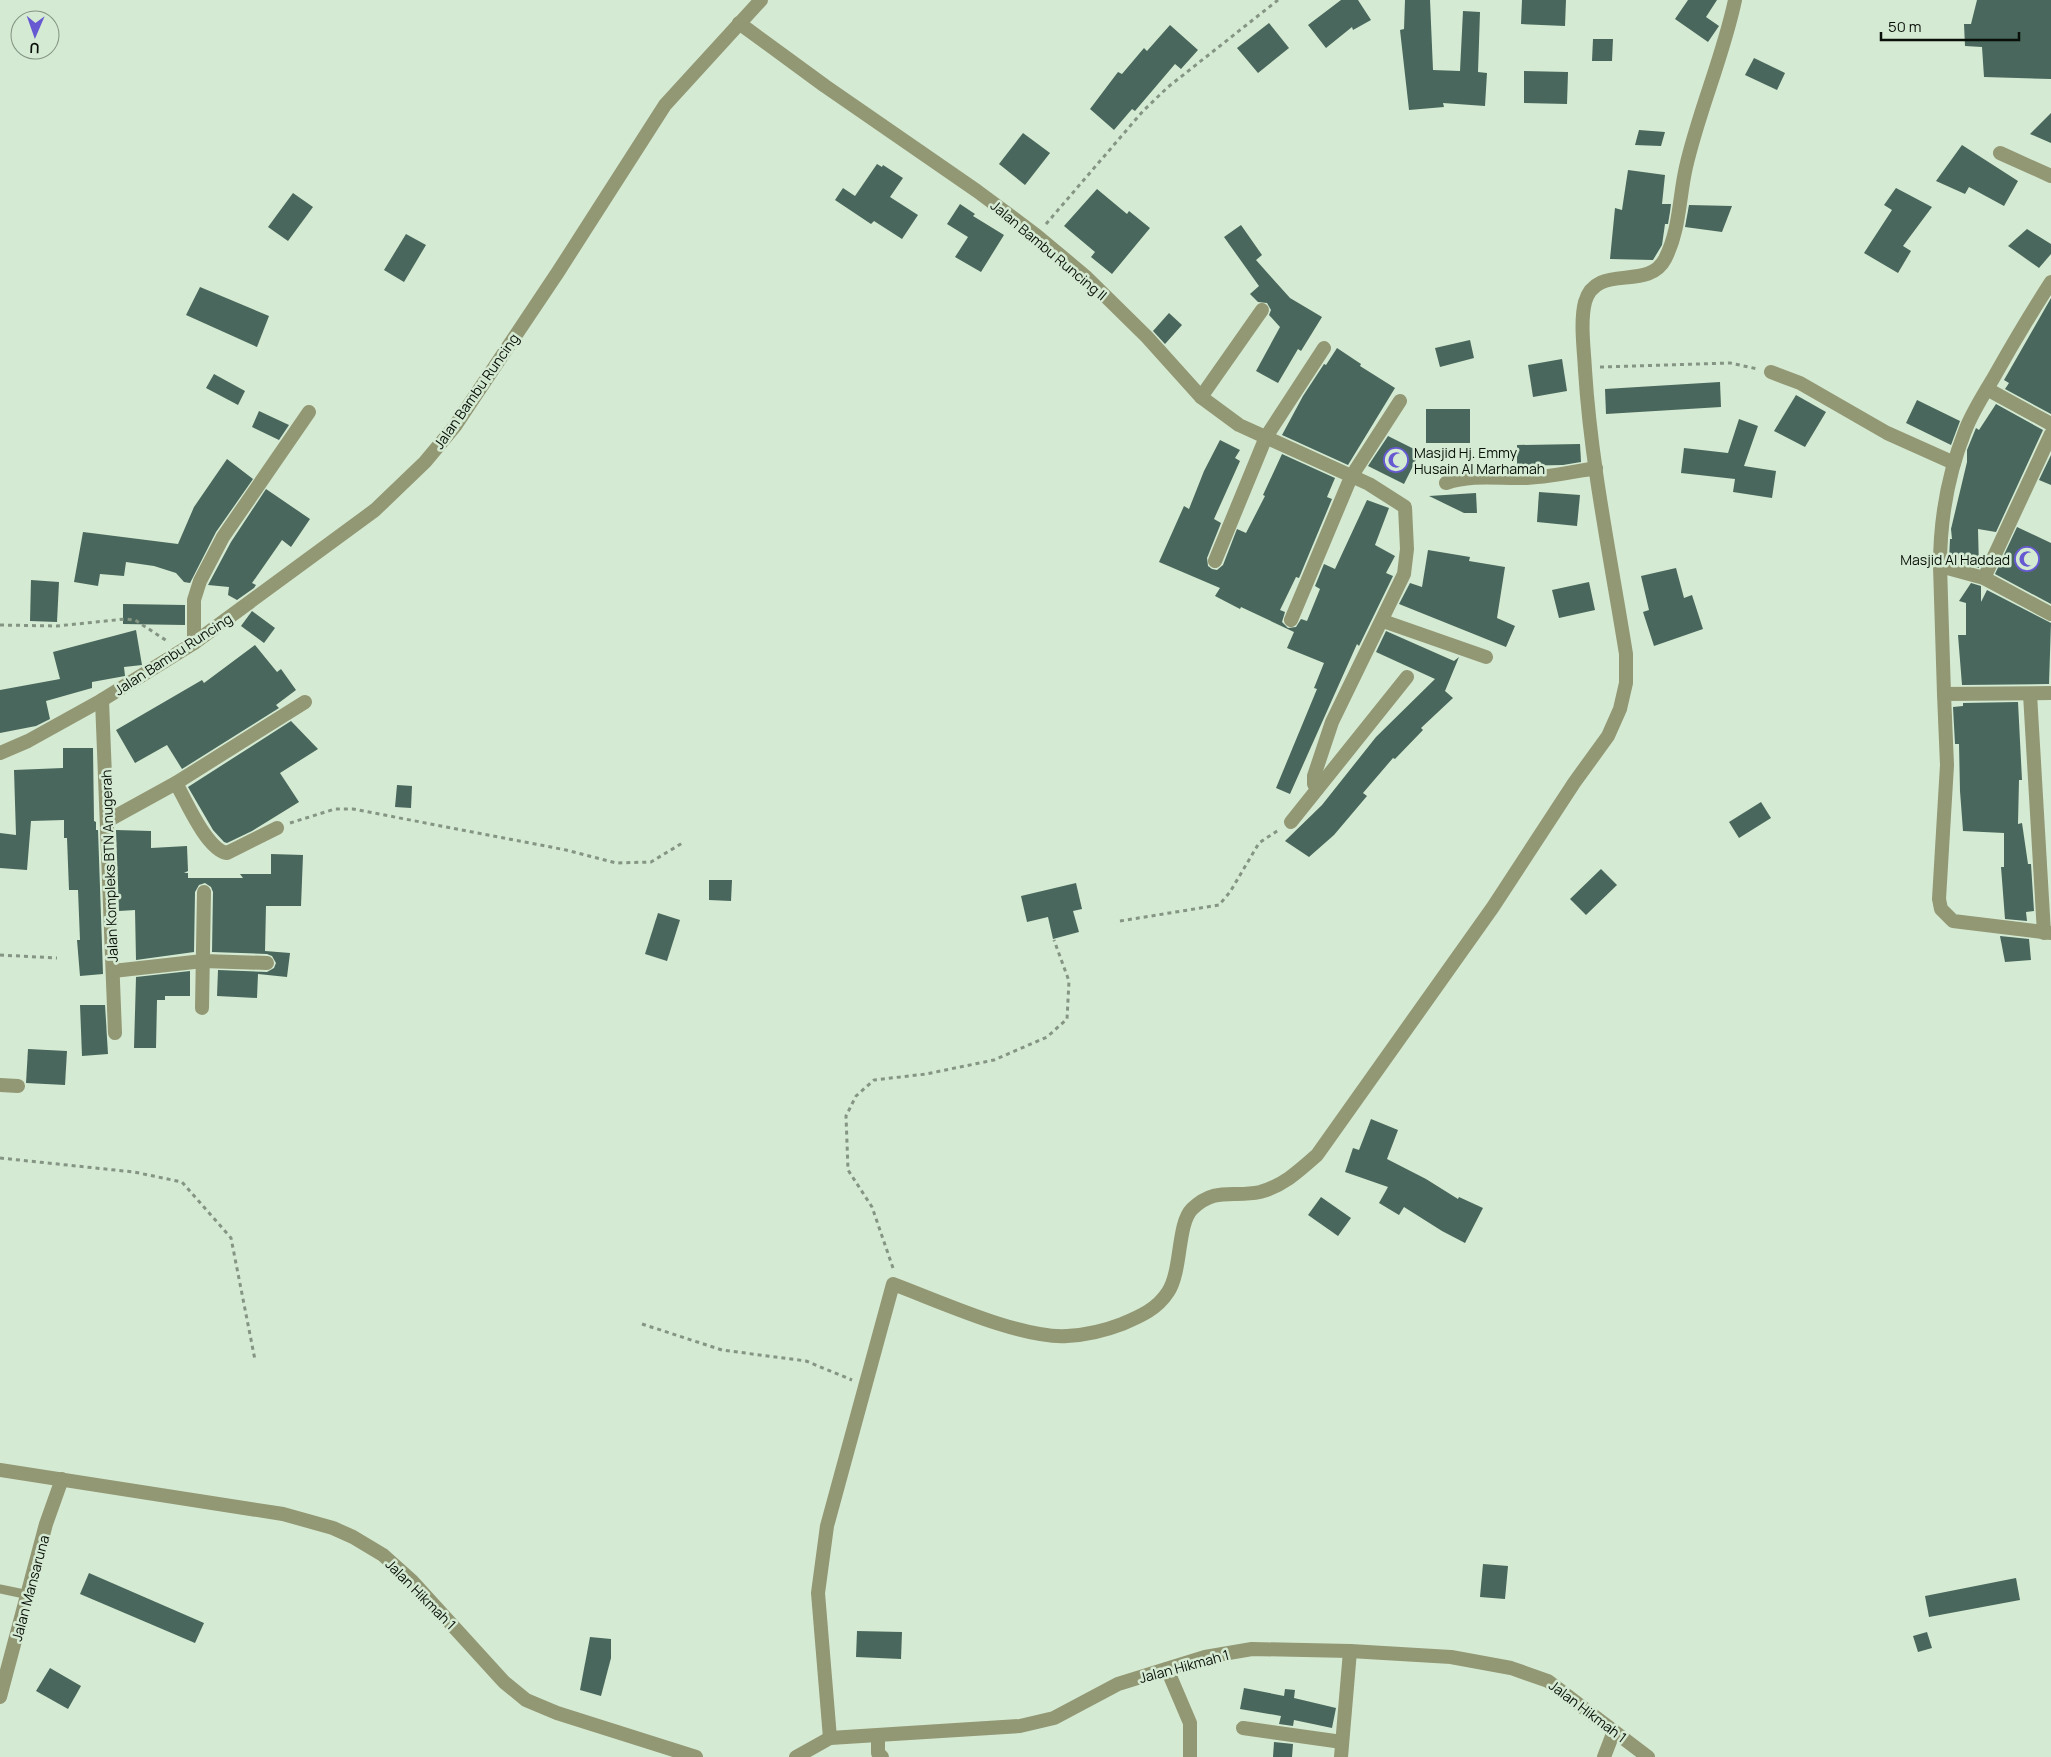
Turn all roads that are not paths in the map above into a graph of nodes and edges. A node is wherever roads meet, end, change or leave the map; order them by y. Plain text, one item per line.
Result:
1 (761, 0) edge
2 (1736, 0) edge
3 (739, 23) junction
4 (2000, 153) dead end
5 (2051, 176) edge
6 (2051, 282) edge
7 (1262, 310) dead end
8 (1324, 348) dead end
9 (1770, 372) road end
10 (1987, 389) junction
11 (1201, 397) junction
12 (1400, 401) dead end
13 (308, 412) dead end
14 (2051, 424) edge
15 (2051, 434) edge
16 (1266, 437) junction
17 (1954, 463) junction
18 (1596, 468) junction
19 (1351, 476) junction
20 (1446, 483) dead end
21 (1215, 562) dead end
22 (1940, 566) junction
23 (1984, 578) junction
24 (2051, 614) edge
25 (1291, 620) dead end
26 (1383, 621) junction
27 (194, 643) junction
28 (1486, 657) dead end
29 (1406, 677) dead end
30 (2051, 693) edge
31 (1944, 694) junction
32 (2030, 694) junction
33 (102, 700) junction
34 (305, 702) dead end
35 (0, 753) edge
36 (176, 783) junction
37 (1317, 788) junction
38 (107, 821) junction
39 (1291, 822) road end
40 (277, 828) road end
41 (204, 892) dead end
42 (2047, 933) edge
43 (203, 961) junction
44 (267, 963) dead end
45 (113, 971) junction
46 (202, 1008) dead end
47 (115, 1033) dead end
48 (0, 1085) edge
49 (18, 1086) dead end
50 (0, 1470) edge
51 (62, 1479) junction
52 (0, 1589) edge
53 (29, 1595) junction
54 (1350, 1651) junction
55 (1167, 1669) junction
56 (0, 1697) edge
57 (1243, 1728) dead end
58 (1614, 1731) junction
59 (878, 1736) junction
60 (830, 1738) junction
61 (1342, 1742) junction
62 (696, 1757) edge
63 (796, 1757) edge
64 (882, 1757) edge
65 (1190, 1757) edge
66 (1341, 1757) edge
67 (1604, 1757) edge
68 (1648, 1757) edge

1 - 3 street, Jalan Bambu Runcing
2 - 18 street
3 - 11 street, Jalan Bambu Runcing II
3 - 27 street, Jalan Bambu Runcing
4 - 5 street
6 - 10 street
7 - 11 street
8 - 16 street
9 - 17 street
10 - 14 street
10 - 17 street
11 - 16 street, Jalan Bambu Runcing II
12 - 19 street
13 - 27 street
15 - 23 street
16 - 19 street, Jalan Bambu Runcing II
16 - 21 street
17 - 22 street
18 - 20 street
18 - 60 street
19 - 25 street
19 - 26 street, Jalan Bambu Runcing II
22 - 23 street
22 - 31 street
23 - 24 street
26 - 28 street
26 - 37 street
27 - 33 street, Jalan Bambu Runcing
29 - 37 street
30 - 32 street
31 - 32 street
31 - 42 street
32 - 42 street
33 - 35 street, Jalan Bambu Runcing
33 - 38 street, Jalan Kompleks BTN Anugerah
34 - 36 street
36 - 38 street
36 - 40 street
37 - 39 street
38 - 45 street, Jalan Kompleks BTN Anugerah
41 - 43 street
43 - 44 street
43 - 45 street
43 - 46 street
45 - 47 street, Jalan Kompleks BTN Anugerah
48 - 49 street
50 - 51 street, Jalan Hikmah 1
51 - 53 street, Jalan Mansaruna
51 - 62 street, Jalan Hikmah 1
52 - 53 lane
53 - 56 street, Jalan Mansaruna
54 - 55 street, Jalan Hikmah 1
54 - 58 street, Jalan Hikmah 1
54 - 61 street
55 - 59 street, Jalan Hikmah 1
55 - 65 street
57 - 61 street
58 - 67 street
58 - 68 street, Jalan Hikmah 1
59 - 60 street, Jalan Hikmah 1
59 - 64 street
60 - 63 street, Jalan Hikmah 1
61 - 66 street

